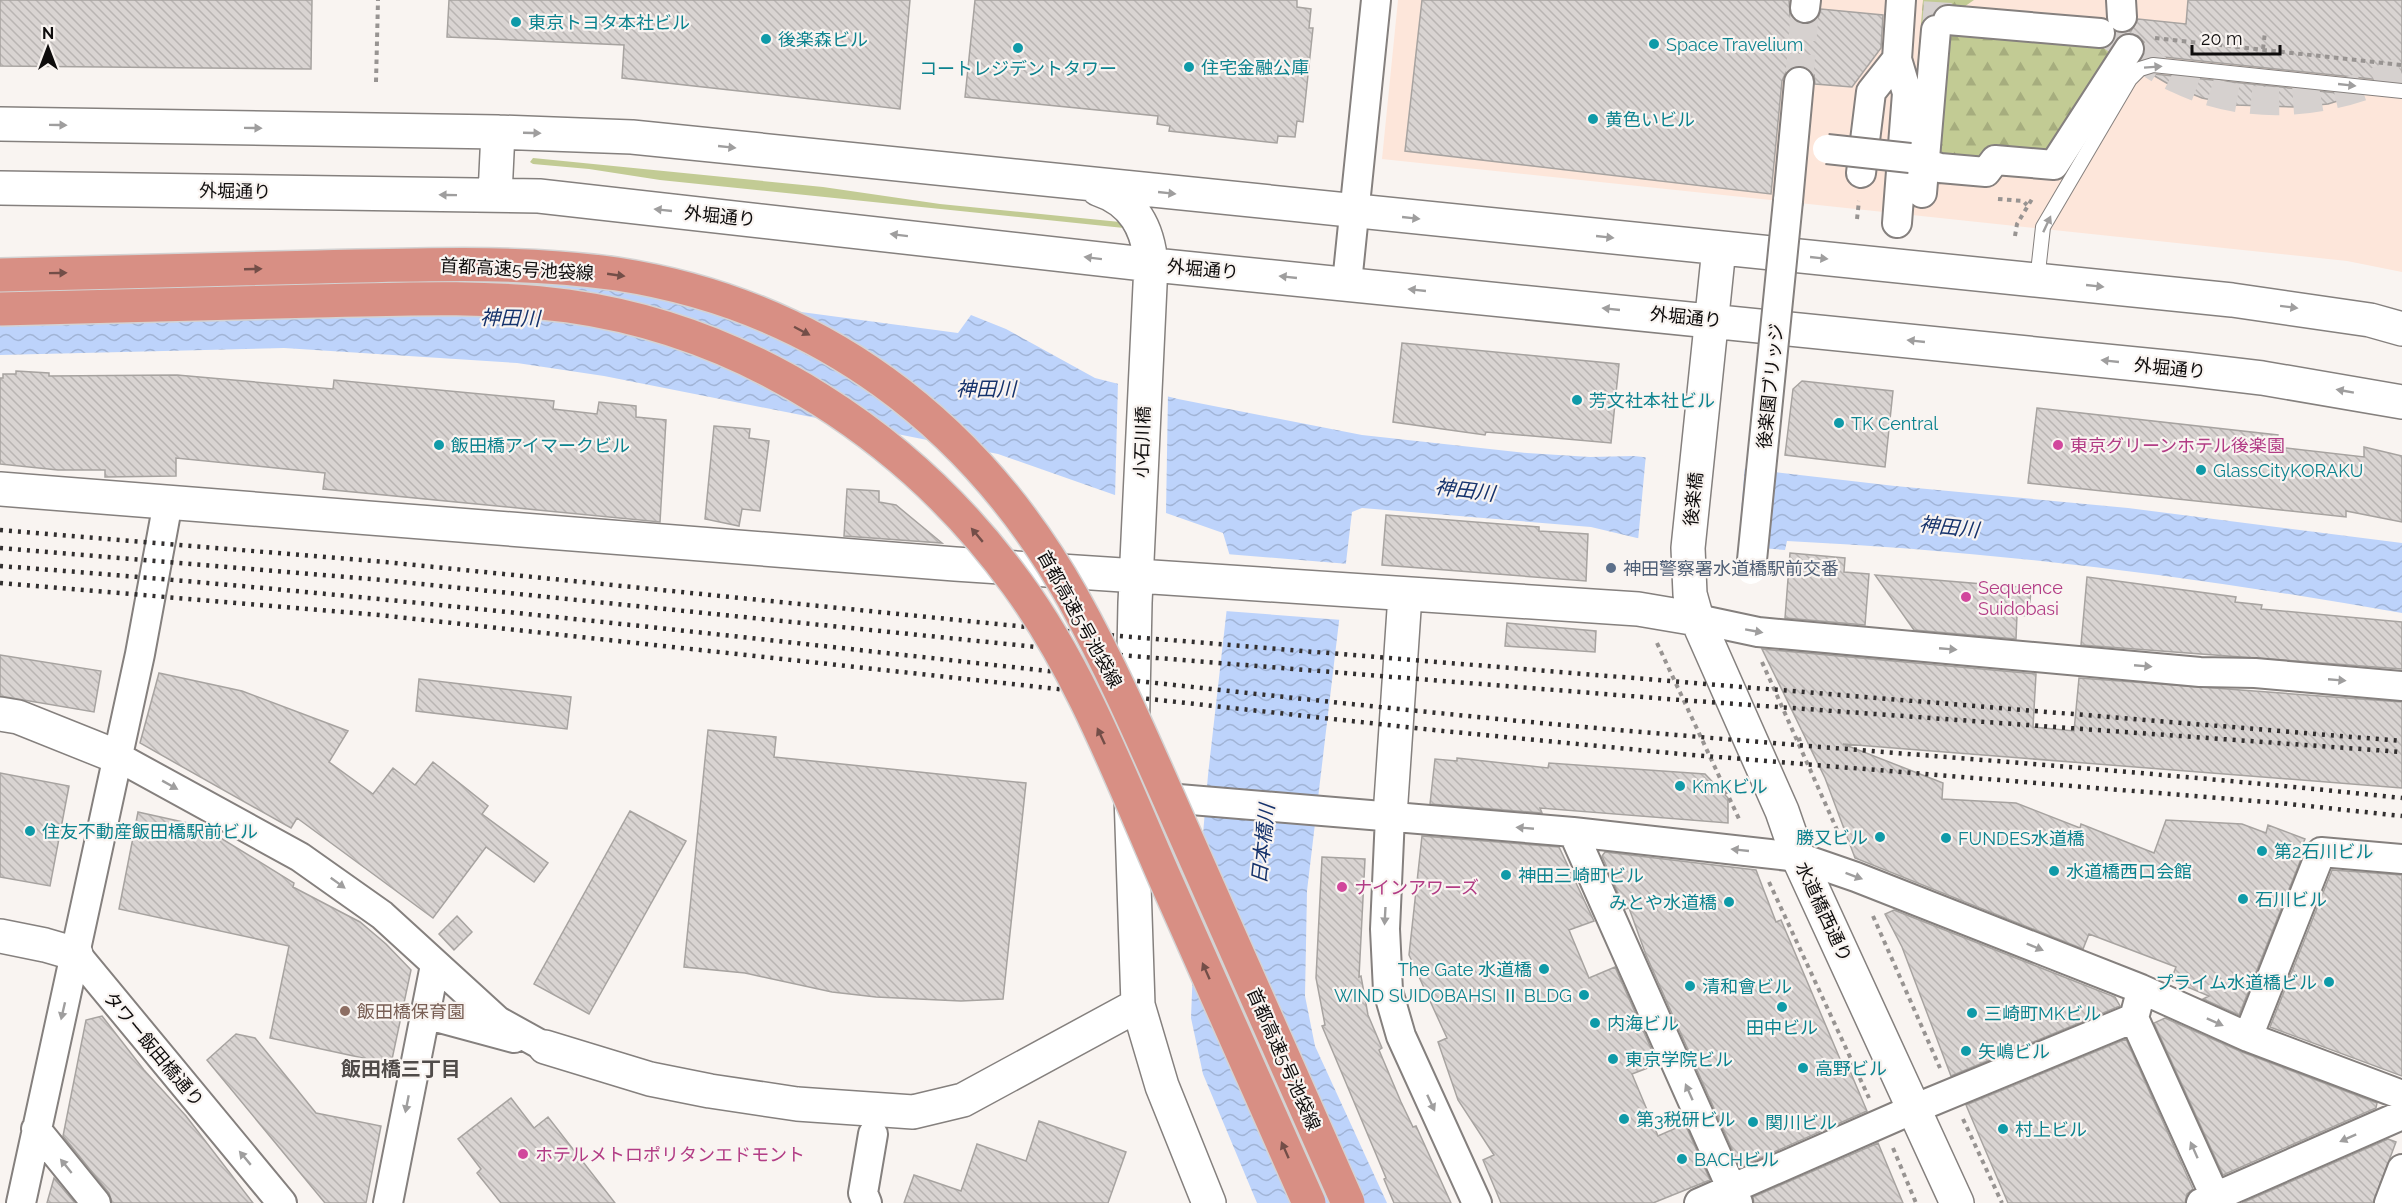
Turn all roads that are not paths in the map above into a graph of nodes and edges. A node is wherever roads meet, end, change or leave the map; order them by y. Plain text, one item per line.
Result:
1 (1376, 0) edge
2 (1901, 0) edge
3 (2114, 17) tunnel mouth
4 (2137, 43) road end
5 (1896, 59) junction
6 (1799, 82) tunnel mouth
7 (2402, 91) edge
8 (0, 124) edge
9 (498, 132) junction
10 (1793, 147) junction
11 (1918, 160) junction
12 (1861, 173) dead end
13 (1088, 186) junction
14 (0, 188) edge
15 (1922, 193) dead end
16 (495, 195) junction
17 (1353, 213) junction
18 (1897, 223) dead end
19 (1719, 248) junction
20 (1151, 264) junction
21 (0, 275) edge
22 (2037, 281) junction
23 (1347, 283) junction
24 (0, 309) edge
25 (1711, 320) junction
26 (2402, 329) edge
27 (2402, 402) edge
28 (0, 489) edge
29 (168, 502) junction
30 (1751, 570) dead end
31 (1137, 578) junction
32 (1405, 595) junction
33 (1697, 619) junction
34 (2402, 686) edge
35 (0, 714) edge
36 (118, 757) junction
37 (1131, 795) junction
38 (1390, 816) junction
39 (1573, 832) junction
40 (1798, 856) junction
41 (2402, 859) edge
42 (0, 936) edge
43 (76, 954) junction
44 (435, 965) junction
45 (2141, 989) junction
46 (1138, 1005) junction
47 (425, 1014) junction
48 (2134, 1018) junction
49 (2248, 1037) junction
50 (545, 1047) junction
51 (2402, 1095) edge
52 (1916, 1108) junction
53 (2402, 1115) edge
54 (36, 1129) junction
55 (873, 1134) dead end
56 (2402, 1169) edge
57 (1735, 1196) edge
58 (2212, 1201) edge
59 (21, 1203) edge
60 (96, 1203) edge
61 (282, 1203) edge
62 (388, 1203) edge
63 (867, 1203) edge
64 (1209, 1203) edge
65 (1309, 1203) edge
66 (1348, 1203) edge
67 (1477, 1203) edge
68 (1699, 1203) edge
69 (1957, 1203) edge
70 (2389, 1203) edge

1 - 17 street
2 - 5 street
3 - 11 street
4 - 11 street
5 - 12 street
5 - 18 street
6 - 10 street, 後楽園ブリッジ
22 -> 7 lane
8 -> 9 main road
9 -> 13 main road
9 - 16 main road
10 - 11 street, bridge
10 - 30 street, 後楽園ブリッジ, bridge
11 - 15 street
13 -> 17 main road
13 - 20 main road, 小石川橋
16 -> 14 main road, 外堀通り
20 -> 16 main road, 外堀通り
17 -> 19 main road
17 - 23 street
19 -> 22 main road
19 - 25 main road, 後楽橋
23 -> 20 main road, 外堀通り
20 - 31 main road, 小石川橋
21 -> 66 highway, 首都高速5号池袋線, bridge
22 -> 26 main road
25 -> 23 main road, 外堀通り
65 -> 24 highway, 首都高速5号池袋線, bridge
27 -> 25 main road, 外堀通り
25 - 33 main road, 後楽橋
28 - 29 main road
29 - 31 main road
29 - 36 street
31 - 32 main road
31 - 37 main road, 小石川橋
32 - 33 main road
32 - 38 main road
33 -> 34 street
33 - 40 main road, 水道橋西通り
35 - 36 main road
36 - 43 street
36 -> 44 street
37 - 38 street
37 - 46 main road, 小石川橋
39 -> 38 street
38 -> 67 street
40 -> 39 street
57 -> 39 street
40 -> 45 street
40 - 52 main road, 水道橋西通り
41 - 49 street
42 - 43 main road
43 -> 54 street
61 -> 43 street, タワー飯田橋通り
44 - 47 street
44 - 50 street
45 - 48 street
45 -> 49 street
46 - 50 main road
46 - 64 main road, 小石川橋
47 - 50 street
47 -> 62 street
48 - 52 street
58 -> 48 street
49 - 51 street
52 - 57 street
52 - 69 main road, 水道橋西通り
53 -> 58 street
54 - 59 street
60 -> 54 street
55 - 63 street
56 - 70 street
57 - 68 street

